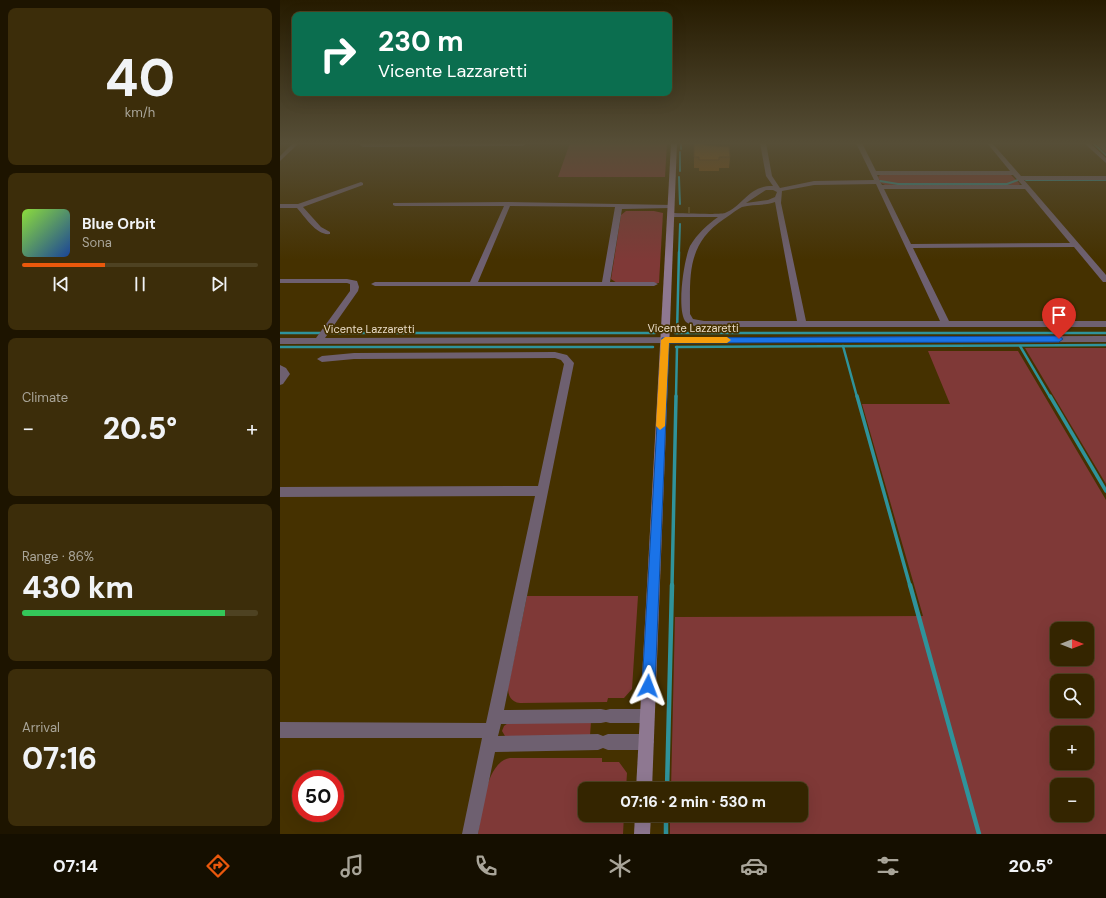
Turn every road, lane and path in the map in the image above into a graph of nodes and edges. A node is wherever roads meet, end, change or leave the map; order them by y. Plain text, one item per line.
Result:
1 (672, 182) edge
2 (767, 182) edge
3 (772, 182) edge
4 (852, 182) edge
5 (878, 182) edge
6 (1023, 182) edge
7 (361, 184) dead end
8 (764, 188) junction
9 (777, 191) junction
10 (761, 203) junction
11 (395, 204) dead end
12 (508, 204) junction
13 (280, 206) edge
14 (299, 206) junction
15 (619, 207) junction
16 (671, 212) junction
17 (730, 212) junction
18 (780, 213) junction
19 (328, 233) dead end
20 (908, 246) junction
21 (1077, 246) junction
22 (1106, 280) edge
23 (280, 281) edge
24 (375, 284) dead end
25 (473, 284) junction
26 (606, 284) junction
27 (654, 284) dead end
28 (802, 324) junction
29 (946, 324) junction
30 (1106, 324) edge
31 (1106, 339) edge
32 (665, 340) junction
33 (280, 341) edge
34 (318, 341) junction
35 (322, 359) dead end
36 (280, 368) edge
37 (280, 382) edge
38 (542, 491) junction
39 (280, 492) edge
40 (647, 716) junction
41 (280, 730) edge
42 (492, 731) junction
43 (646, 742) junction
44 (644, 782) edge
45 (643, 822) edge
46 (470, 834) edge
47 (642, 834) edge

1 - 16 main road
2 - 8 street
3 - 9 street
4 - 9 street
5 - 20 street
6 - 21 street
7 - 14 street
8 - 9 street
8 - 17 street
9 - 10 street
9 - 18 street
10 - 17 street
10 - 18 street
11 - 12 street
12 - 15 street
12 - 25 street
13 - 14 street
14 - 19 street
15 - 16 street
15 - 26 street
16 - 17 street
16 - 17 street
16 - 32 main road
17 - 28 street
18 - 28 street
20 - 21 street
20 - 29 street
21 - 22 street
23 - 34 street
24 - 25 street
25 - 26 street
26 - 27 street
28 - 29 street
29 - 30 street
31 - 32 street, Vicente Lazzaretti
32 - 34 street, Vicente Lazzaretti
32 - 40 main road
33 - 34 street, Vicente Lazzaretti
35 - 38 street
36 - 37 street
38 - 39 street
38 - 42 street
40 - 42 street
40 - 43 main road
41 - 42 street
42 - 43 street
42 - 46 street
43 - 44 main road
45 - 47 main road

